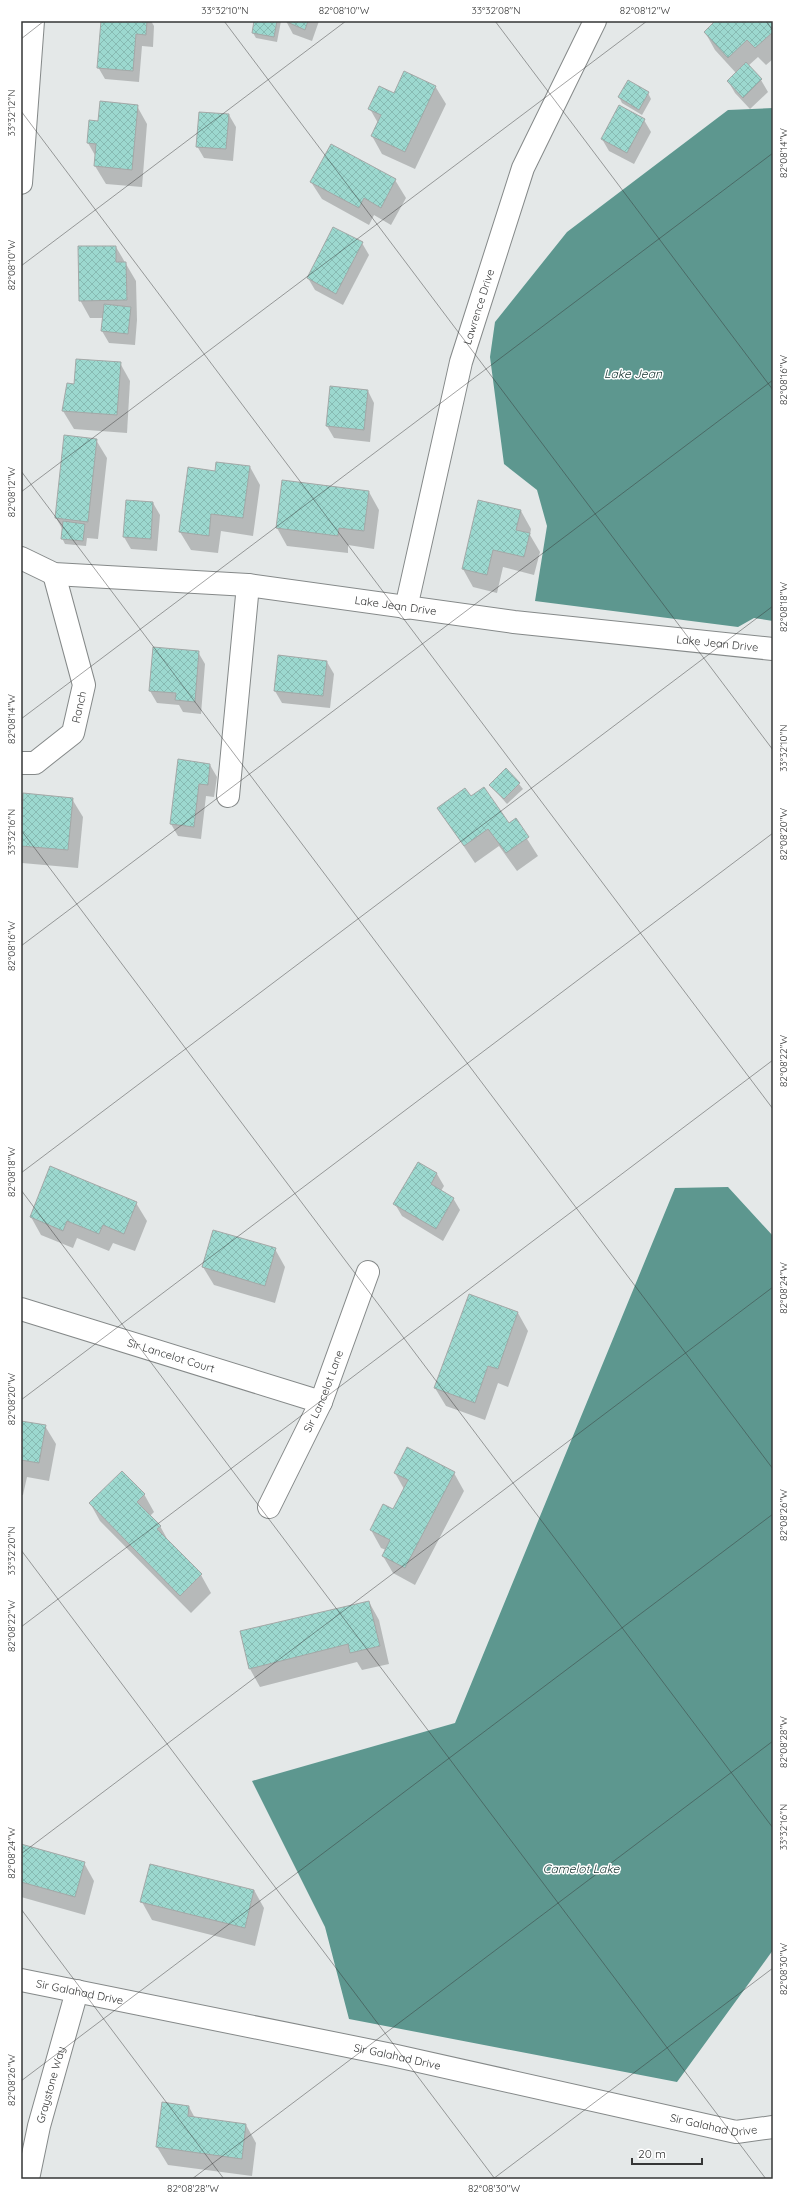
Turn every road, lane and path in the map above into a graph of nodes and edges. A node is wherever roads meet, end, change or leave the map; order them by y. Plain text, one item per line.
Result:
1 (33, 21) edge
2 (595, 21) edge
3 (21, 183) edge
4 (21, 558) edge
5 (54, 574) junction
6 (248, 585) junction
7 (406, 608) junction
8 (773, 649) edge
9 (21, 763) edge
10 (228, 796) dead end
11 (368, 1272) dead end
12 (21, 1309) edge
13 (321, 1402) junction
14 (269, 1506) dead end
15 (21, 1980) edge
16 (76, 1991) junction
17 (773, 2127) edge
18 (28, 2179) edge

1 - 3 street
2 - 7 street, Lawrence Drive
4 - 5 street, Lake Jean Drive
5 - 6 street, Lake Jean Drive
5 - 9 street, Ranch
6 - 7 street, Lake Jean Drive
6 - 10 street
7 - 8 street, Lake Jean Drive
11 - 13 street, Sir Lancelot Lane
12 - 13 street, Sir Lancelot Court
13 - 14 street, Sir Lancelot Lane
15 - 16 street, Sir Galahad Drive
16 - 17 street, Sir Galahad Drive
16 - 18 street, Graystone Way

